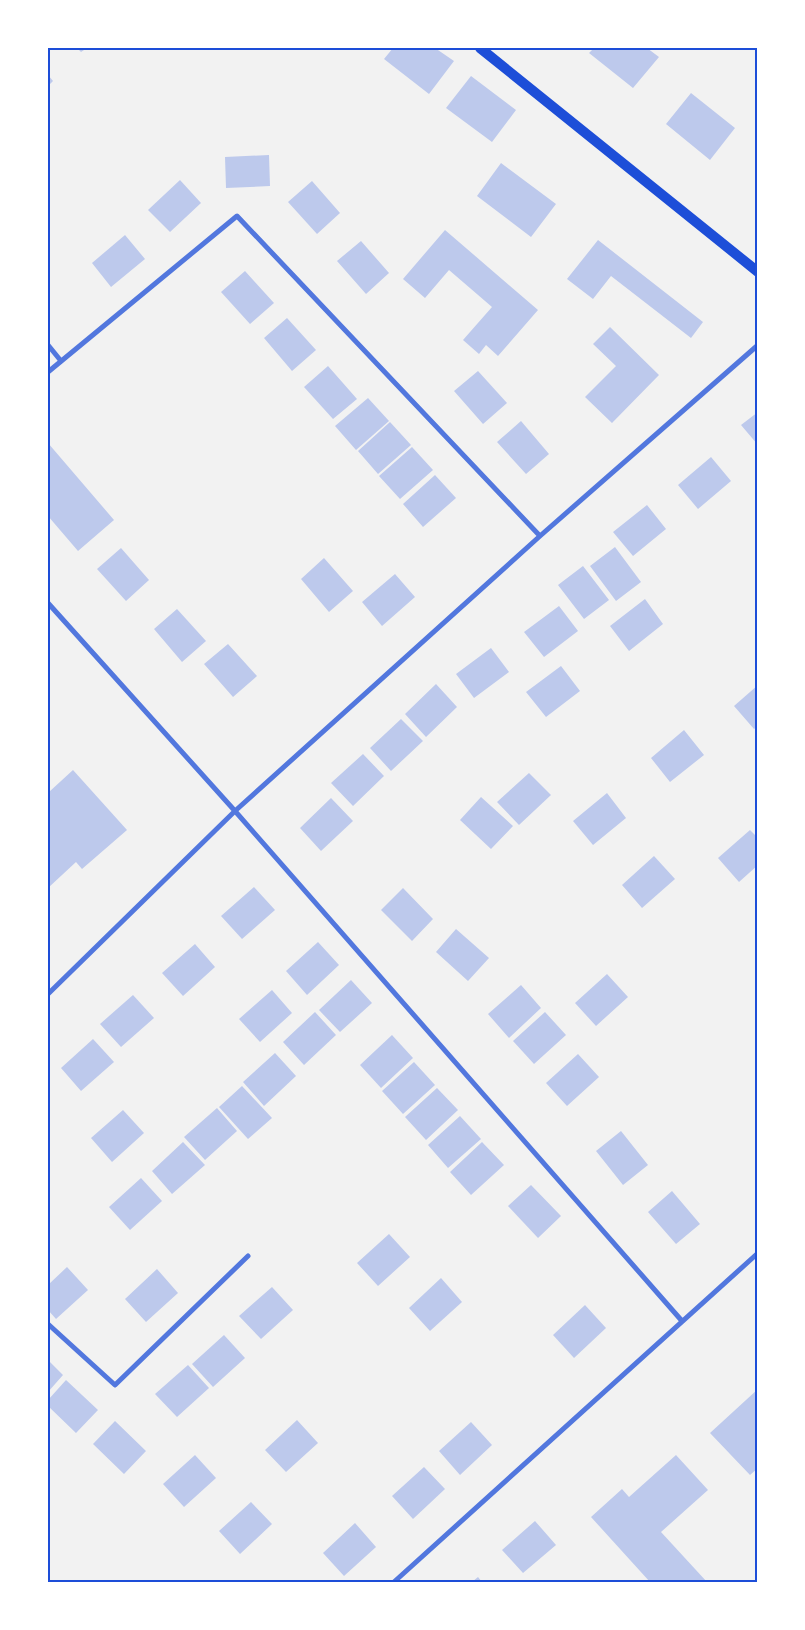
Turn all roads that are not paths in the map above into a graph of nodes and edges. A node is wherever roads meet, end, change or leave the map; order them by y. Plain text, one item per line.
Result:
1 (480, 48) edge
2 (758, 272) edge
3 (48, 345) edge
4 (758, 345) edge
5 (61, 361) junction
6 (48, 372) edge
7 (540, 536) junction
8 (48, 603) edge
9 (234, 811) junction
10 (48, 994) edge
11 (758, 1253) edge
12 (248, 1256) dead end
13 (682, 1320) junction
14 (48, 1324) edge
15 (394, 1582) edge

1 - 2 main road
3 - 5 street
4 - 7 street
5 - 6 street
5 - 7 street
7 - 9 street
8 - 9 street
9 - 10 street
9 - 13 street
11 - 13 street
12 - 14 street
13 - 15 street

